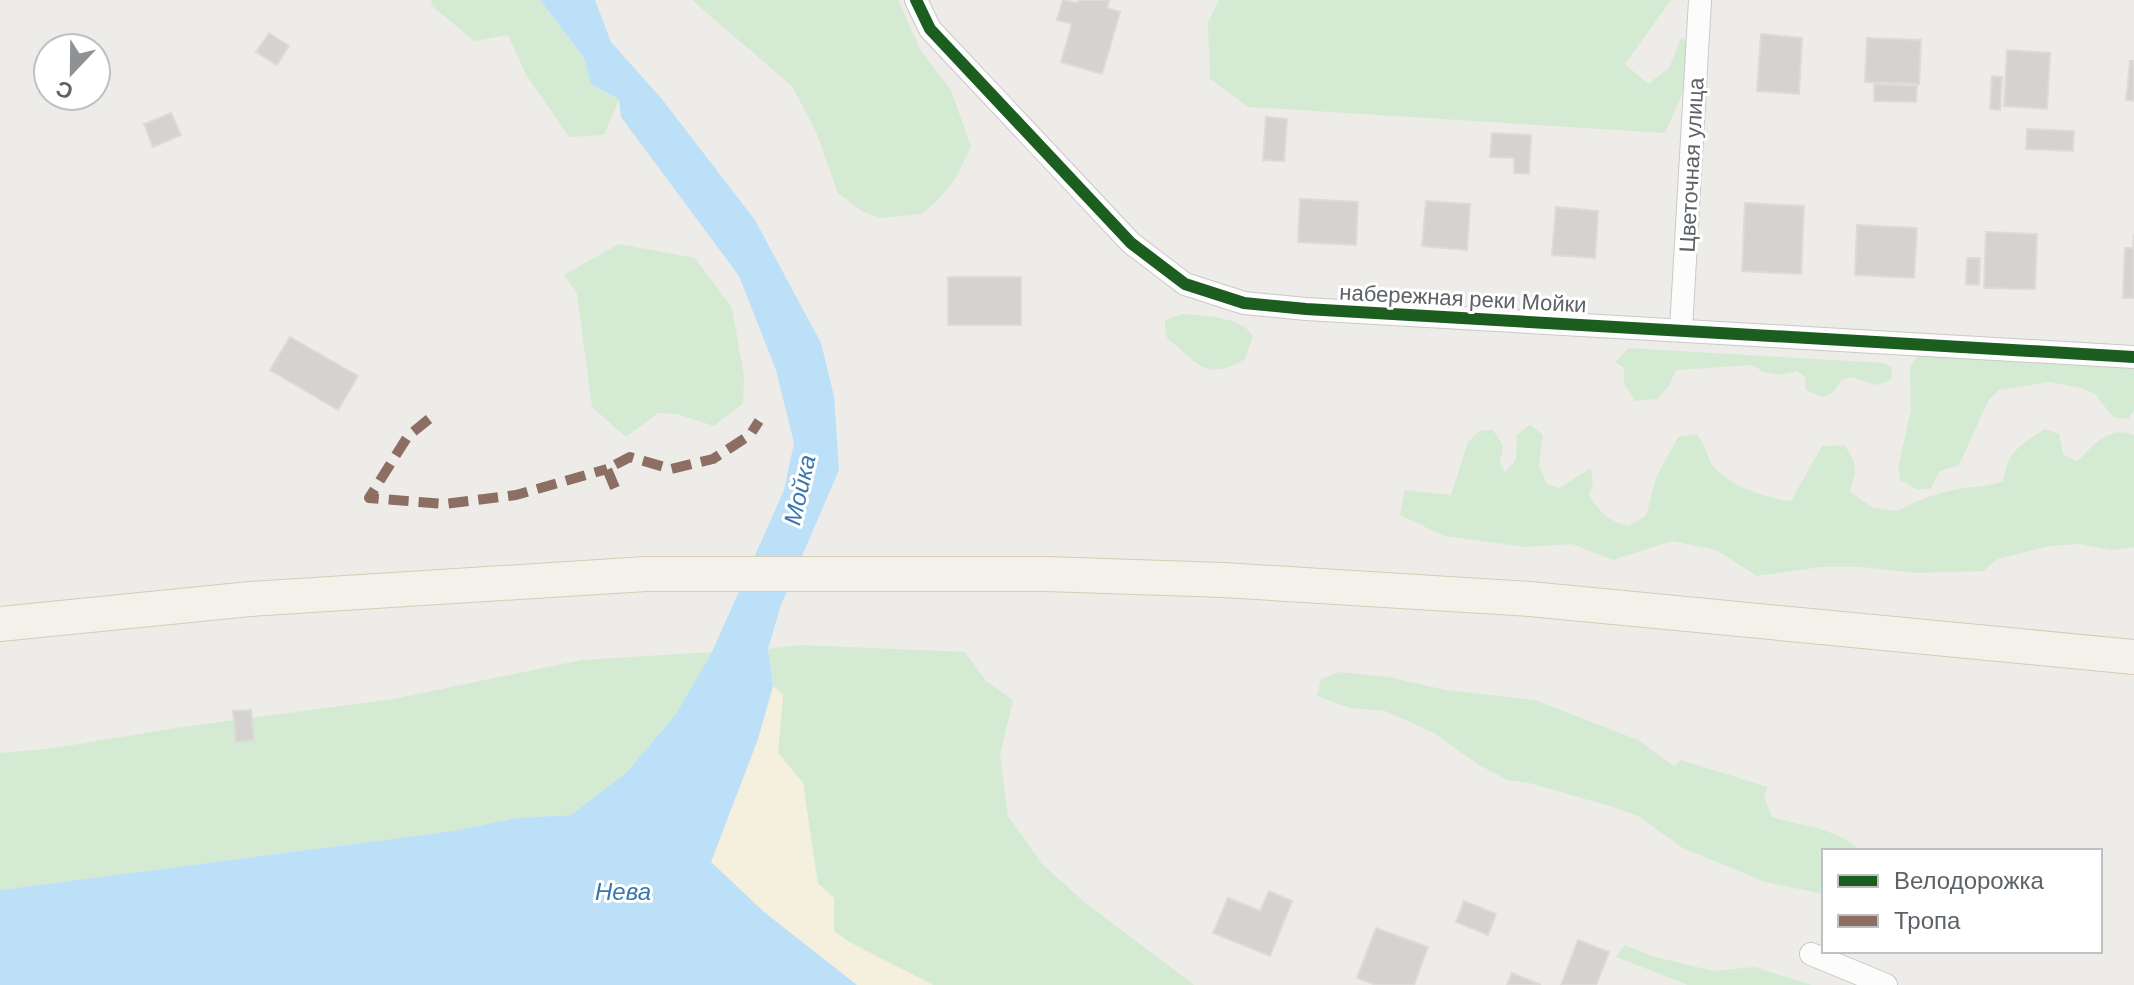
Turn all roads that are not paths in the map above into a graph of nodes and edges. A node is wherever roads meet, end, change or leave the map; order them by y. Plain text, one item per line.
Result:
1 (916, 0) edge
2 (1700, 0) edge
3 (1681, 329) junction
4 (2134, 357) edge
5 (0, 624) edge
6 (2134, 657) edge
7 (1811, 954) dead end
8 (1886, 985) edge

1 - 3 street, набережная реки Мойки
2 - 3 street, Цветочная улица
3 - 4 street, набережная реки Мойки
5 - 6 main road
7 - 8 street

